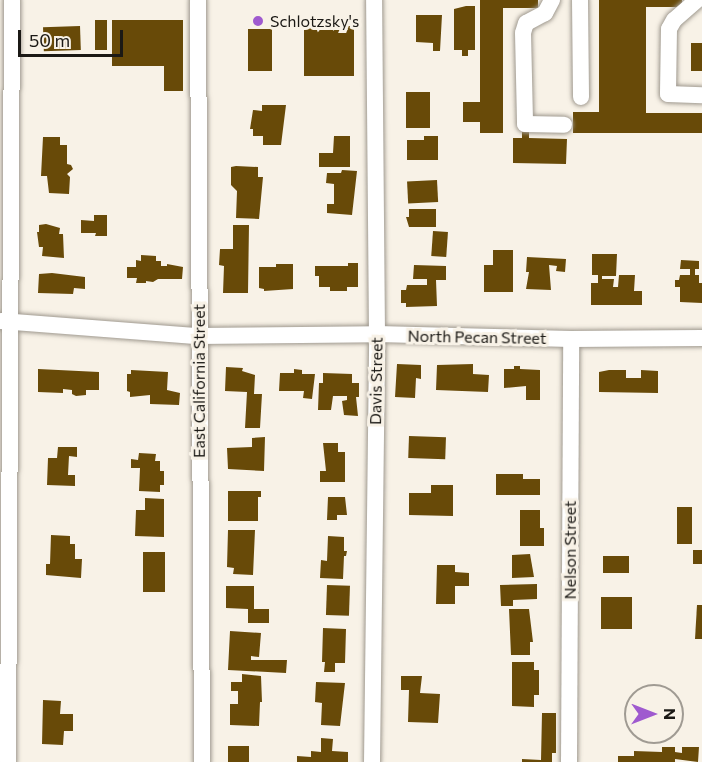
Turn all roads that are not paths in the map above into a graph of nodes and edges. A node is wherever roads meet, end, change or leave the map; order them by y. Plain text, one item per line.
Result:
1 (12, 0) edge
2 (198, 0) edge
3 (374, 0) edge
4 (552, 0) edge
5 (580, 0) edge
6 (697, 0) edge
7 (702, 95) edge
8 (581, 97) dead end
9 (564, 125) dead end
10 (5, 322) edge
11 (377, 334) junction
12 (198, 336) junction
13 (702, 338) edge
14 (572, 339) junction
15 (8, 762) edge
16 (202, 762) edge
17 (372, 762) edge
18 (569, 762) edge

1 - 10 street
2 - 12 street, East California Street
3 - 11 street, Davis Street
4 - 9 street
5 - 8 street
6 - 7 street
10 - 12 street, North Pecan Street
10 - 15 street
11 - 12 street, North Pecan Street
11 - 14 street, North Pecan Street
11 - 17 street, Davis Street
12 - 16 street, East California Street
13 - 14 street, North Pecan Street
14 - 18 street, Nelson Street

